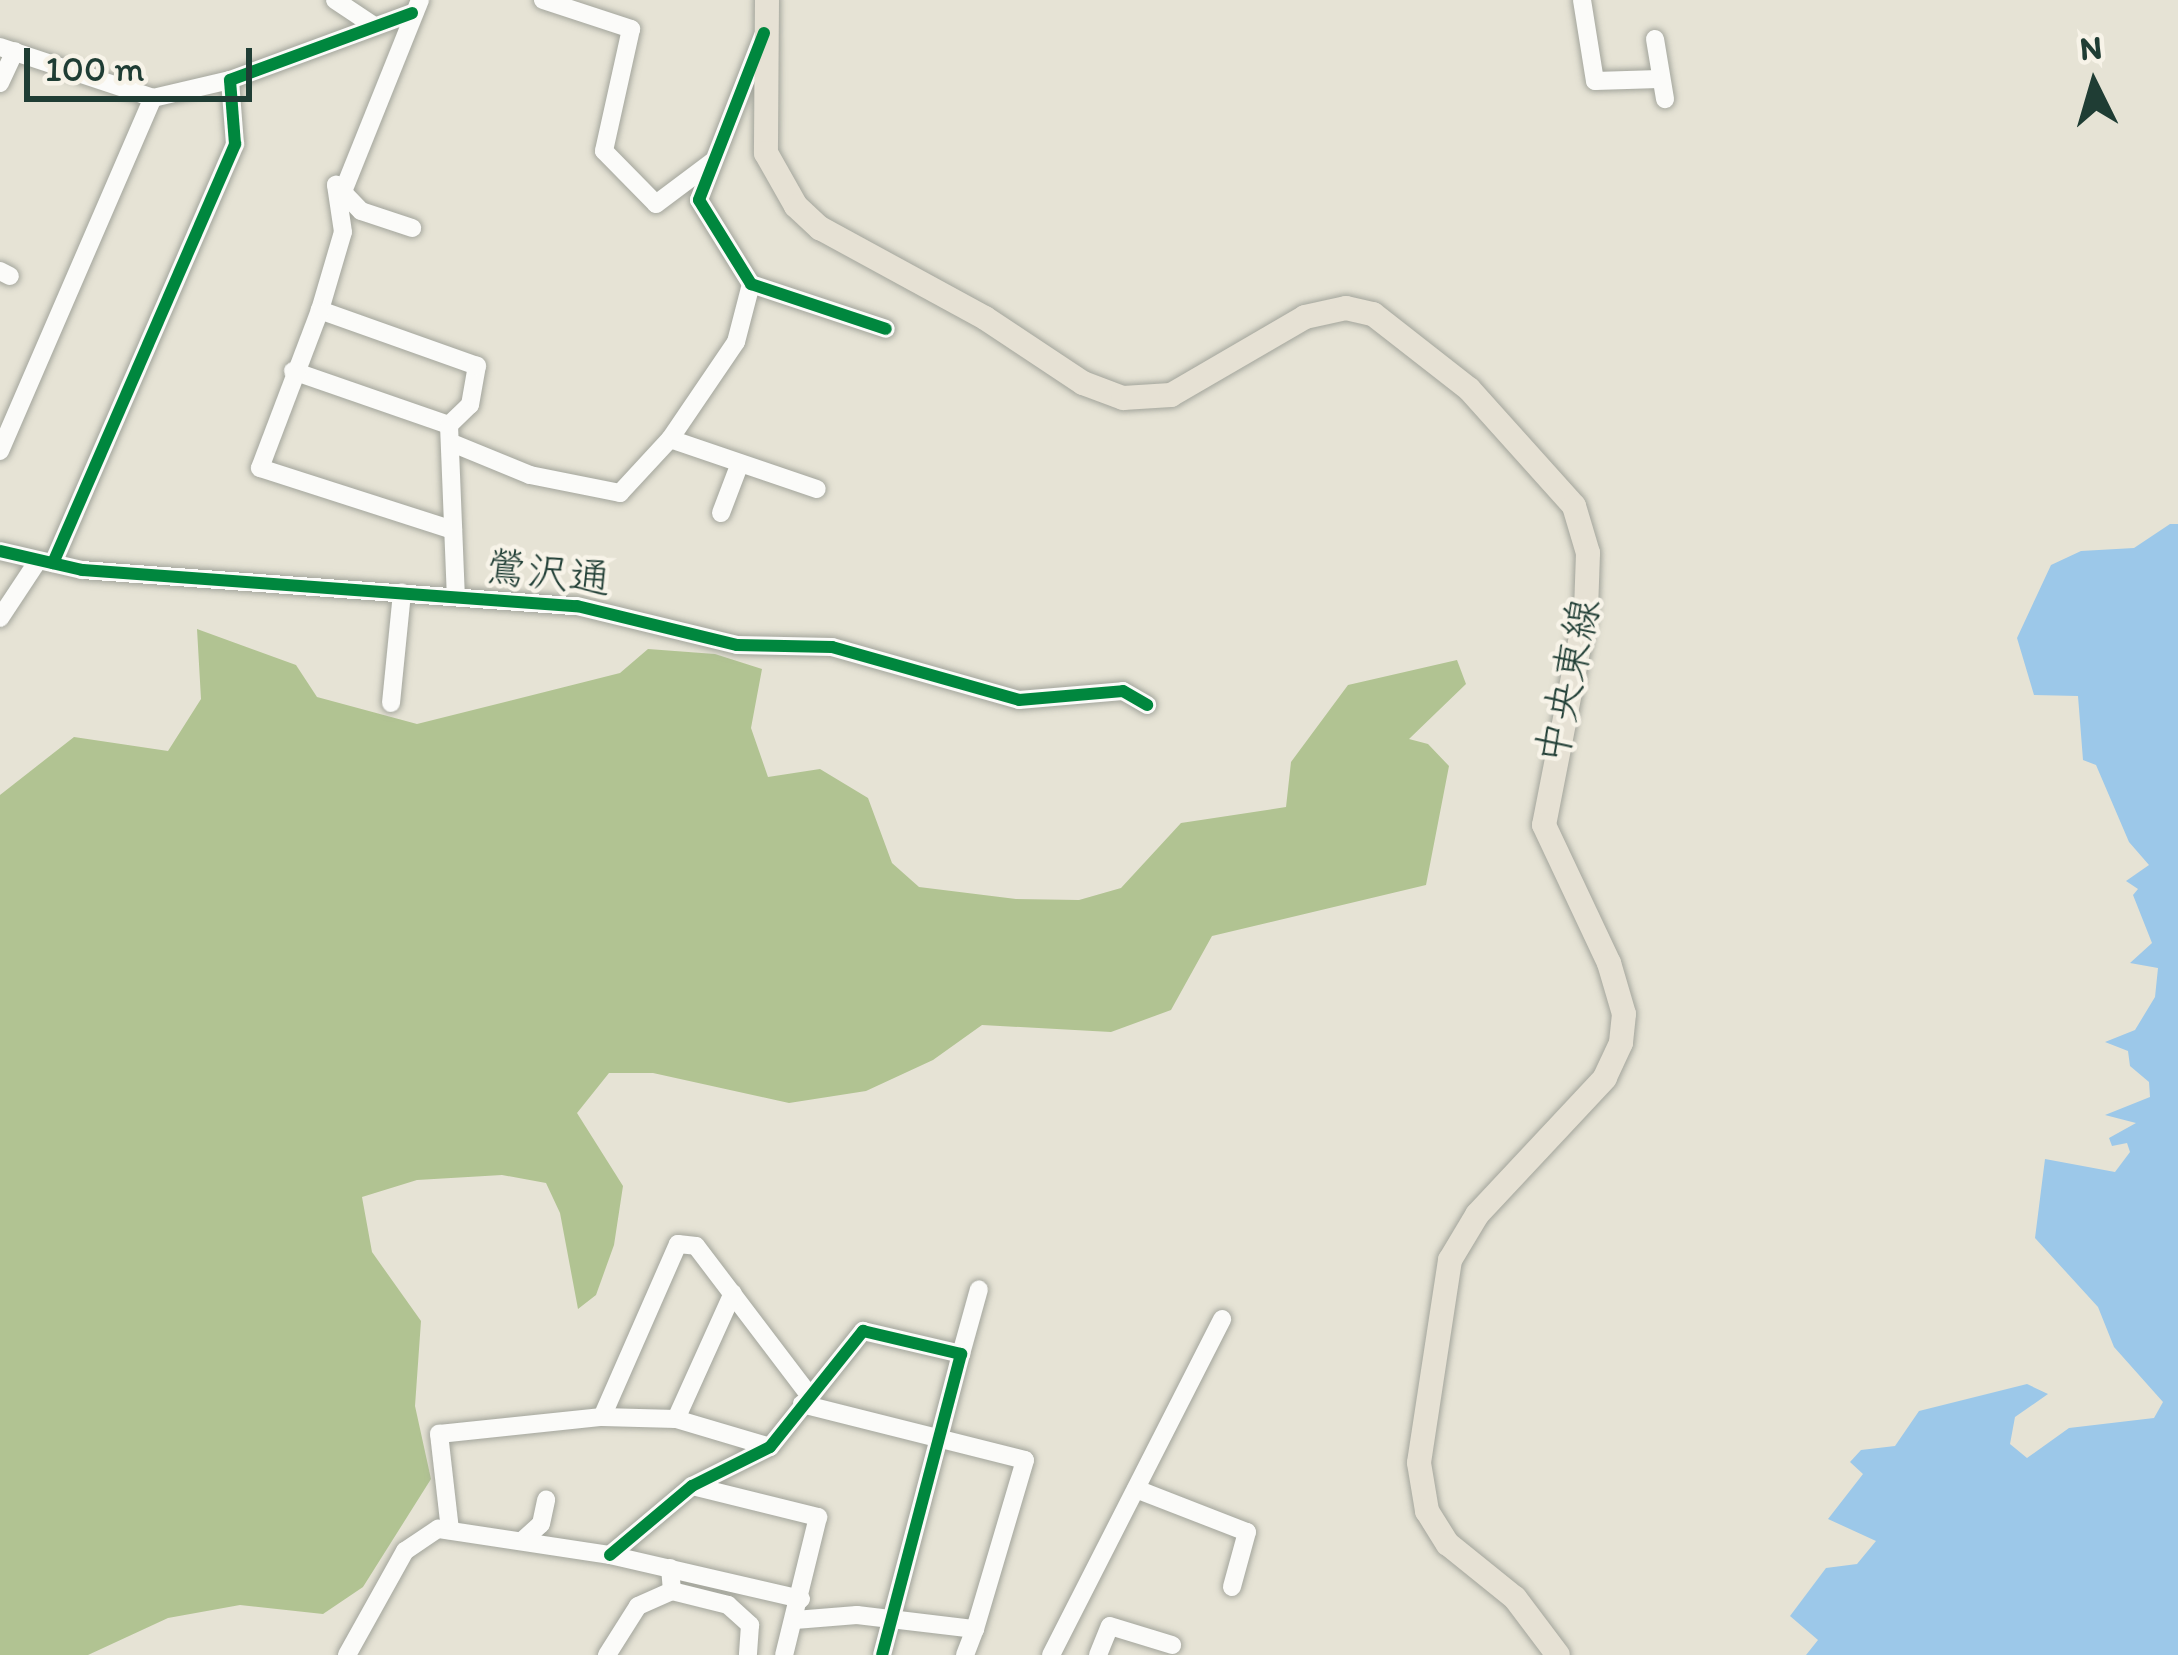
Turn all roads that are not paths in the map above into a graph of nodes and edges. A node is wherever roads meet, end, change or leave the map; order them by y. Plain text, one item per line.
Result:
1 (335, 0) edge
2 (543, 0) edge
3 (767, 0) edge
4 (1582, 0) edge
5 (416, 7) edge
6 (374, 26) junction
7 (764, 33) junction
8 (1655, 39) dead end
9 (8, 49) edge
10 (230, 80) junction
11 (0, 83) edge
12 (153, 98) junction
13 (716, 159) junction
14 (344, 190) junction
15 (412, 228) dead end
16 (751, 284) junction
17 (320, 310) junction
18 (886, 329) dead end
19 (293, 371) junction
20 (450, 434) junction
21 (670, 439) junction
22 (0, 451) edge
23 (740, 463) junction
24 (817, 489) dead end
25 (721, 513) dead end
26 (453, 530) junction
27 (0, 551) edge
28 (45, 562) junction
29 (402, 593) junction
30 (456, 596) junction
31 (0, 618) edge
32 (391, 704) dead end
33 (1147, 705) dead end
34 (979, 1289) dead end
35 (733, 1293) junction
36 (1222, 1318) dead end
37 (961, 1354) junction
38 (806, 1400) junction
39 (602, 1417) junction
40 (676, 1419) junction
41 (943, 1438) junction
42 (770, 1448) junction
43 (692, 1486) junction
44 (1136, 1489) junction
45 (546, 1500) dead end
46 (450, 1530) junction
47 (522, 1541) junction
48 (610, 1555) junction
49 (670, 1568) junction
50 (1232, 1587) dead end
51 (673, 1591) junction
52 (801, 1599) junction
53 (795, 1620) junction
54 (895, 1624) junction
55 (975, 1629) junction
56 (1172, 1645) dead end
57 (347, 1655) edge
58 (607, 1655) edge
59 (748, 1655) edge
60 (784, 1655) edge
61 (882, 1655) edge
62 (965, 1655) edge
63 (1051, 1655) edge
64 (1098, 1655) edge
65 (1558, 1655) edge

1 - 6 street
2 - 13 street
3 - 7 main road, 中央東線
4 - 8 street
5 - 6 street
5 - 14 street
6 - 10 street
7 - 13 street
7 - 65 main road, 中央東線
9 - 11 street
9 - 12 street
10 - 12 street
10 - 28 street
12 - 22 street
13 - 16 street
14 - 15 street
14 - 17 street
16 - 18 street
16 - 21 street
17 - 19 street
17 - 20 street
19 - 20 street
19 - 26 street
20 - 21 street
20 - 26 street
21 - 23 street
23 - 24 street
23 - 25 street
26 - 30 street
27 - 28 street, 鶯沢通
28 - 29 street, 鶯沢通
28 - 31 street
29 - 30 street, 鶯沢通
29 - 32 street
30 - 33 street, 鶯沢通
34 - 37 street
35 - 38 street
35 - 39 street
35 - 40 street
36 - 44 street
37 - 38 street
37 - 41 street
38 - 41 street
38 - 42 street
39 - 40 street
39 - 46 street
40 - 42 street
41 - 54 street
41 - 55 street
42 - 43 street
43 - 48 street
43 - 52 street
44 - 50 street
44 - 63 street
45 - 47 street
46 - 47 street
46 - 57 street
47 - 48 street
48 - 49 street
49 - 51 street
49 - 52 street
51 - 58 street
51 - 59 street
52 - 53 street
53 - 54 street
53 - 60 street
54 - 55 street
54 - 61 street
55 - 62 street
56 - 64 street

